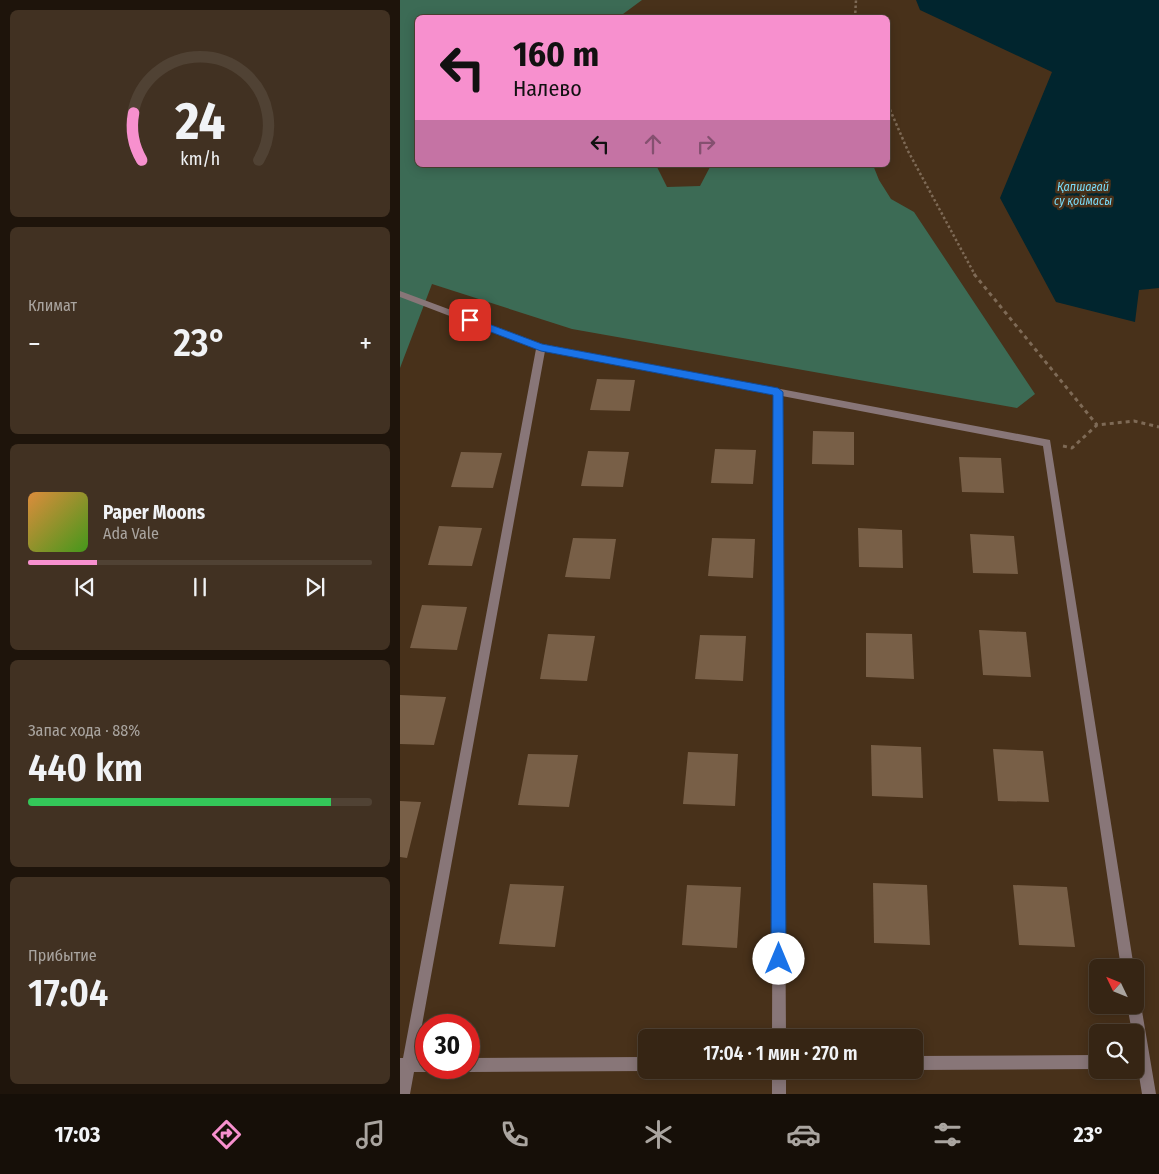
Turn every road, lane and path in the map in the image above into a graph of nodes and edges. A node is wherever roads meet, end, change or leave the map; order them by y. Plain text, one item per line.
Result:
1 (856, 0) edge
2 (855, 15) edge
3 (890, 110) edge
4 (400, 294) edge
5 (541, 347) junction
6 (778, 392) junction
7 (1096, 425) junction
8 (1159, 427) edge
9 (1047, 443) junction
10 (1127, 959) edge
11 (779, 1029) edge
12 (1089, 1062) edge
13 (923, 1063) edge
14 (638, 1064) edge
15 (405, 1065) edge
16 (480, 1065) edge
17 (1144, 1078) edge
18 (779, 1079) edge
19 (403, 1094) edge
20 (779, 1094) edge
21 (1149, 1094) edge

1 - 2 path
3 - 7 path
4 - 5 street
5 - 6 street
5 - 15 street
6 - 9 street
6 - 11 street
7 - 8 path
7 - 9 path
9 - 10 street
12 - 13 street
14 - 16 street
15 - 19 street
17 - 21 street
18 - 20 street

